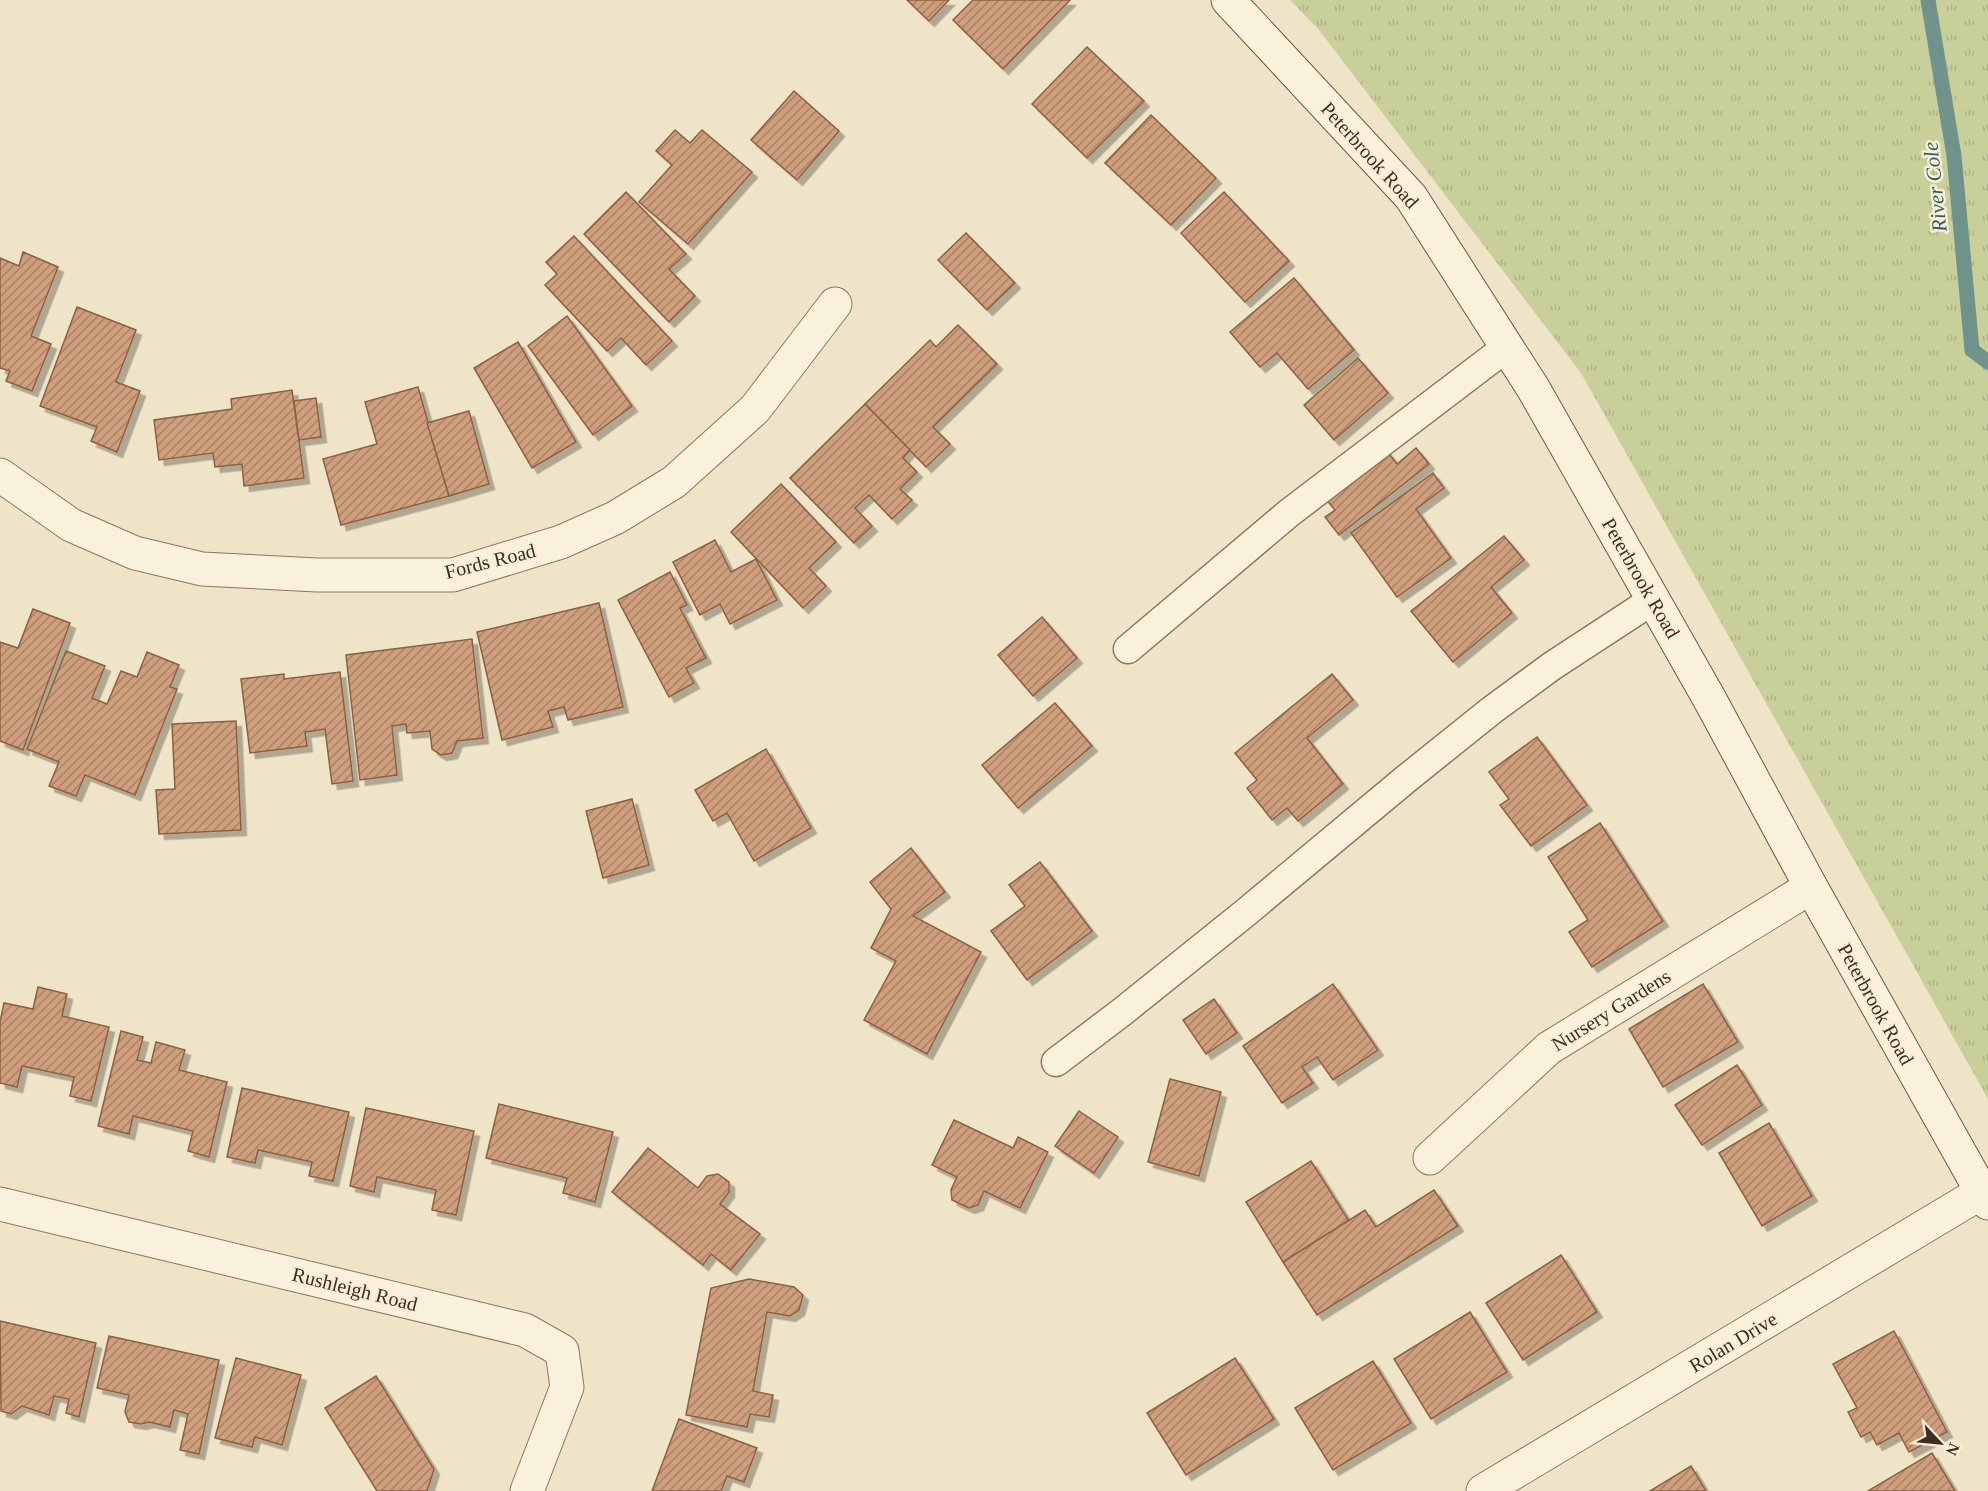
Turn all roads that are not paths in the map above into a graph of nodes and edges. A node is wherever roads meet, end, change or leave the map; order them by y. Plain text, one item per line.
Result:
1 (1228, 0) edge
2 (835, 304) dead end
3 (1507, 347) junction
4 (0, 476) edge
5 (1653, 600) junction
6 (1128, 649) dead end
7 (1811, 887) junction
8 (1056, 1062) dead end
9 (1430, 1158) dead end
10 (1985, 1198) edge
11 (0, 1204) edge
12 (527, 1491) edge
13 (1483, 1491) edge

1 - 3 street, Peterbrook Road
2 - 4 street, Fords Road
3 - 5 street, Peterbrook Road
3 - 6 lane
5 - 7 street, Peterbrook Road
5 - 8 lane
7 - 9 street, Nursery Gardens
7 - 10 street, Peterbrook Road
10 - 13 street, Rolan Drive
11 - 12 street, Rushleigh Road

